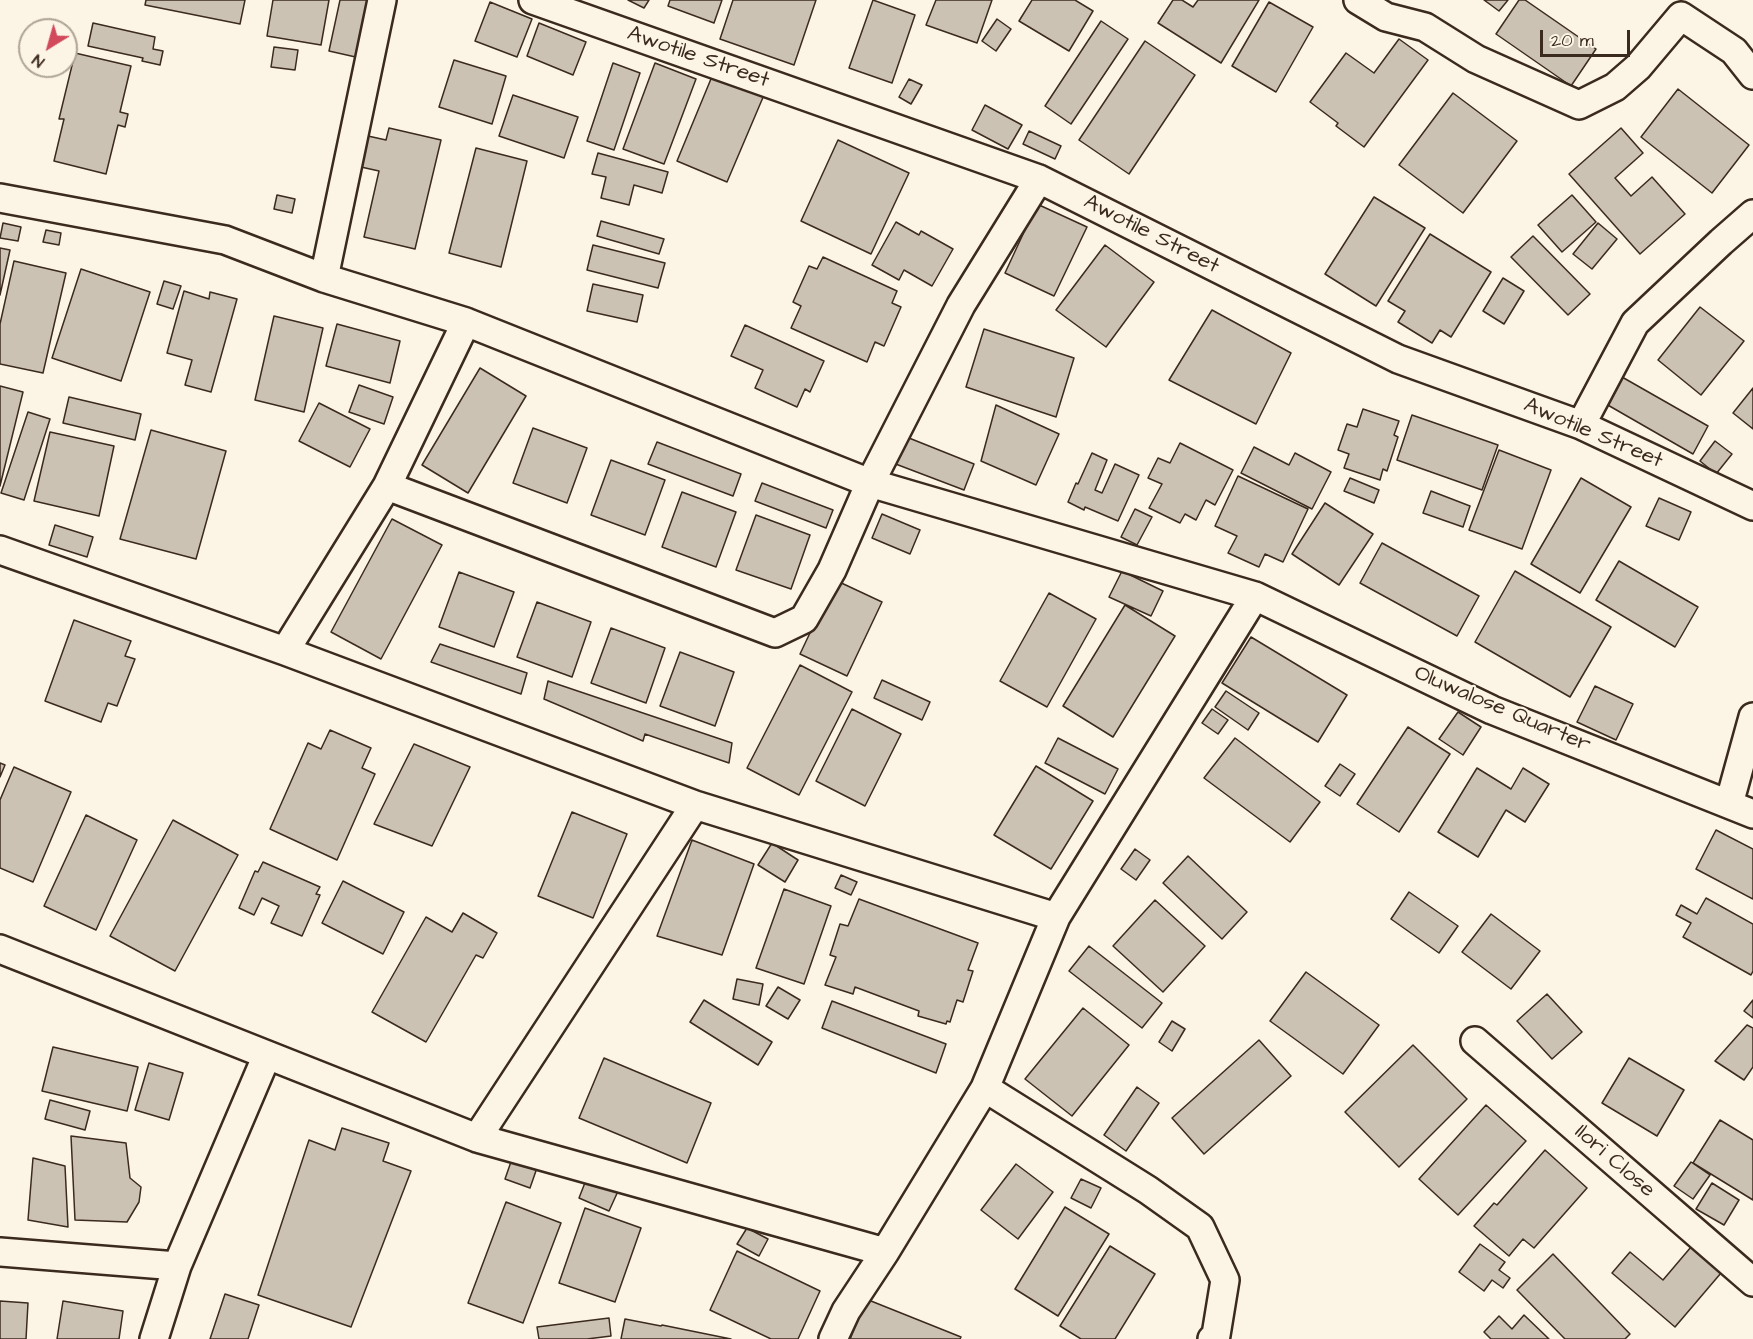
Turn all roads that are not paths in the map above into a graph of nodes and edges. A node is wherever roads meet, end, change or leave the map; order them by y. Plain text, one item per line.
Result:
1 (382, 0) edge
2 (533, 0) edge
3 (1358, 0) edge
4 (1687, 8) edge
5 (1753, 75) edge
6 (1039, 178) junction
7 (0, 198) edge
8 (1753, 214) edge
9 (324, 278) junction
10 (466, 322) junction
11 (1581, 425) junction
12 (870, 483) junction
13 (387, 486) junction
14 (1753, 506) edge
15 (0, 550) edge
16 (1255, 596) junction
17 (285, 651) junction
18 (1753, 717) edge
19 (695, 805) junction
20 (1741, 809) edge
21 (1056, 918) junction
22 (0, 950) edge
23 (1475, 1041) dead end
24 (267, 1055) junction
25 (985, 1088) junction
26 (477, 1138) junction
27 (0, 1252) edge
28 (885, 1252) junction
29 (177, 1266) junction
30 (1753, 1282) edge
31 (154, 1339) edge
32 (833, 1339) edge
33 (1212, 1339) edge

1 - 9 street
2 - 6 street, Awotile Street
3 - 4 street
4 - 5 street
6 - 11 street, Awotile Street
6 - 12 street
7 - 9 street, Oluwalose Quarter
8 - 11 street
9 - 10 street, Oluwalose Quarter
10 - 12 street, Oluwalose Quarter
10 - 13 street
11 - 14 street, Awotile Street
12 - 13 street
12 - 16 street, Oluwalose Quarter
13 - 17 street
15 - 17 street
16 - 20 street, Oluwalose Quarter
16 - 21 street
17 - 19 street
18 - 20 street
19 - 21 street
19 - 26 street
21 - 25 street
22 - 24 street
23 - 30 street, Ilori Close
24 - 26 street
24 - 29 street
25 - 28 street
25 - 33 street
26 - 28 street
27 - 29 street
28 - 32 street
29 - 31 street

